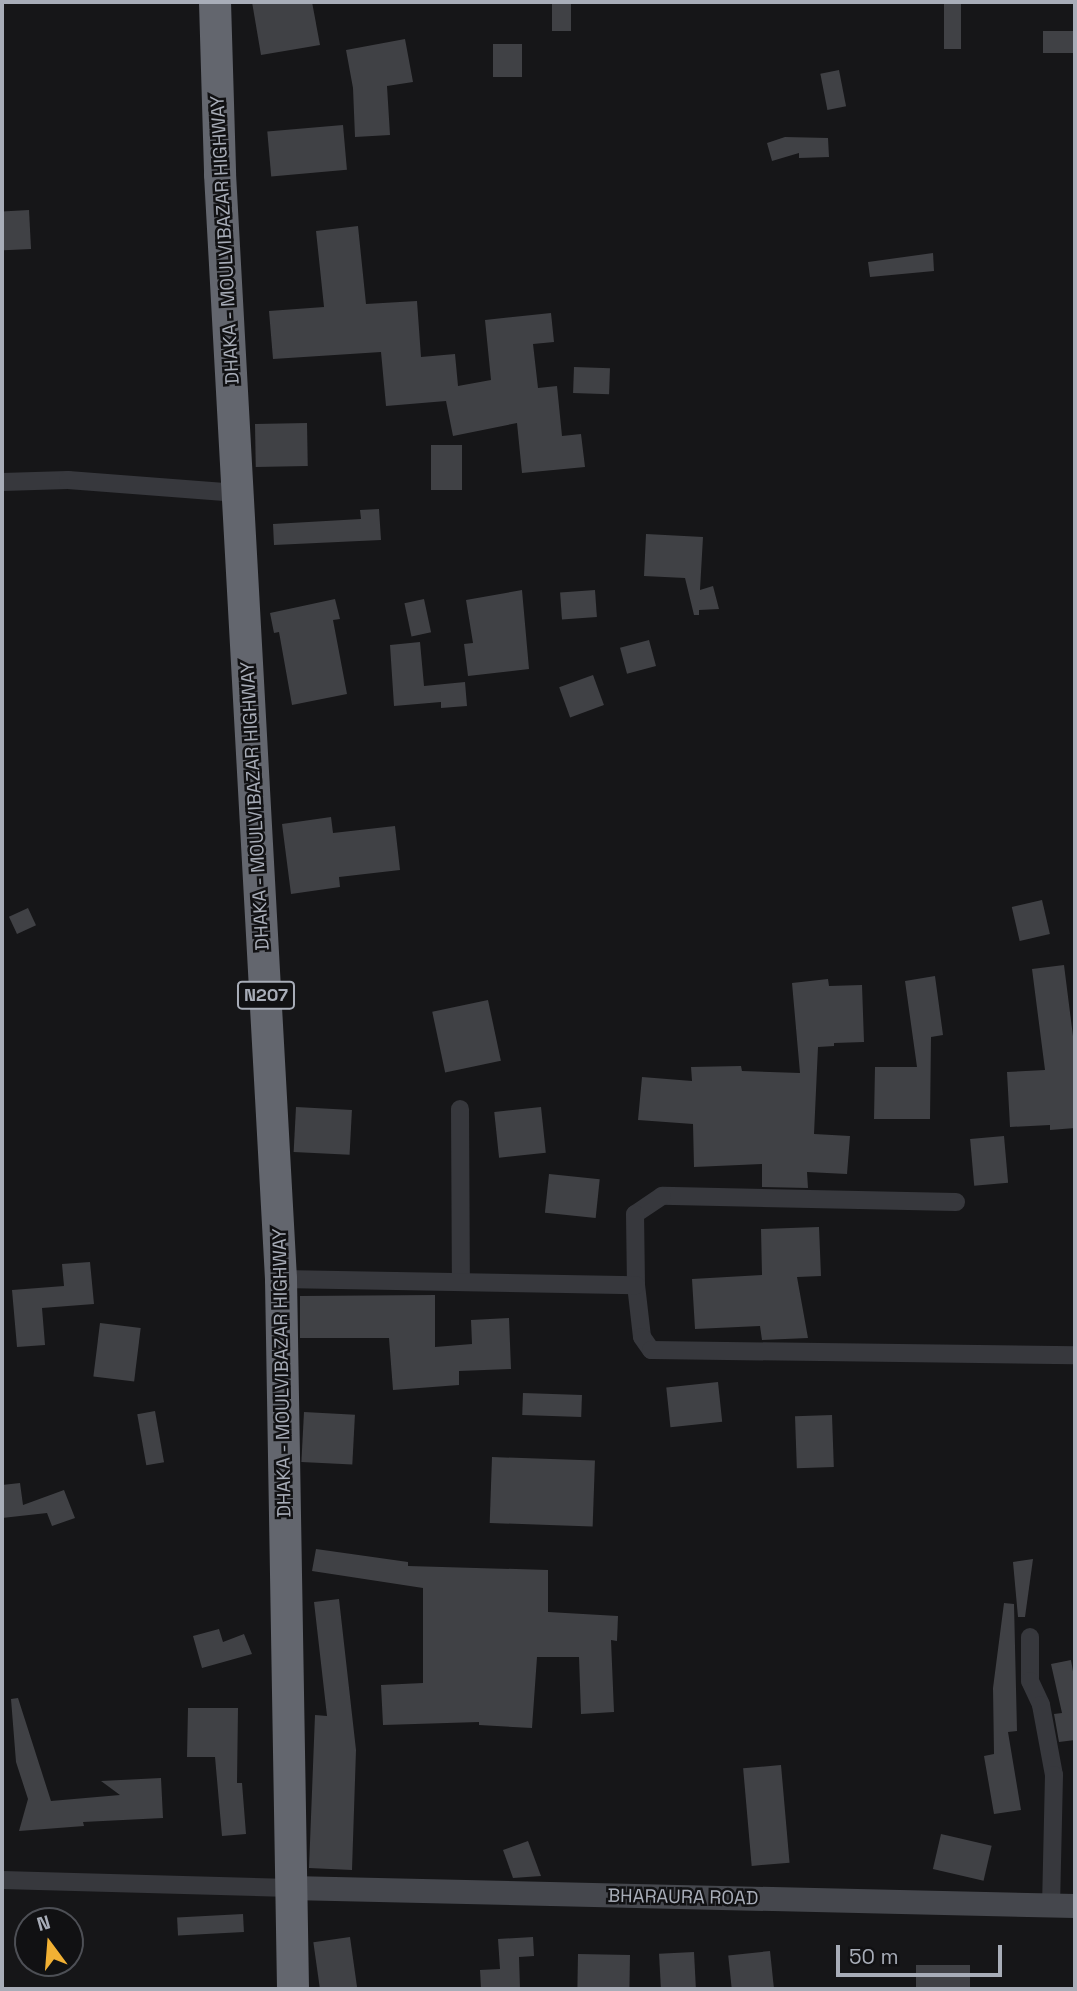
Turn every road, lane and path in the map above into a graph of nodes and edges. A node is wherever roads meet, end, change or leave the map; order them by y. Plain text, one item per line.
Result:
1 (215, 2) edge
2 (2, 482) edge
3 (238, 493) junction
4 (460, 1110) dead end
5 (956, 1202) dead end
6 (281, 1279) junction
7 (461, 1280) junction
8 (636, 1285) junction
9 (1075, 1355) edge
10 (1030, 1637) dead end
11 (2, 1880) edge
12 (291, 1888) junction
13 (1063, 1906) edge
14 (293, 1989) edge

1 - 3 highway, DHAKA - MOULVIBAZAR HIGHWAY / N207
2 - 3 street
3 - 6 highway, DHAKA - MOULVIBAZAR HIGHWAY / N207
4 - 7 street
5 - 8 street
6 - 7 street
6 - 12 highway, DHAKA - MOULVIBAZAR HIGHWAY / N207
7 - 8 street
8 - 9 street
10 - 13 street
11 - 12 street
12 - 13 main road, BHARAURA ROAD
12 - 14 highway, DHAKA - MOULVIBAZAR HIGHWAY / N207

